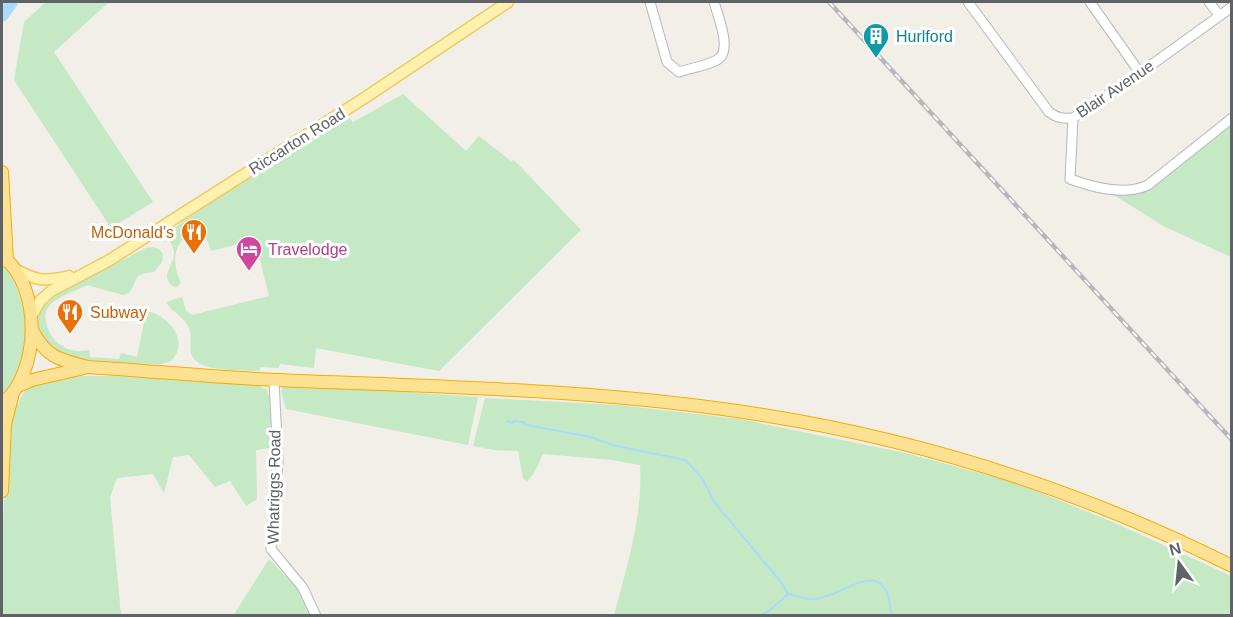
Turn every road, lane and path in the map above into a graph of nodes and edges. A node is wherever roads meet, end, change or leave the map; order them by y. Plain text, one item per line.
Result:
1 (508, 2) edge
2 (650, 2) edge
3 (714, 2) edge
4 (968, 2) edge
5 (1090, 2) edge
6 (1209, 2) edge
7 (1232, 7) edge
8 (1219, 15) junction
9 (1140, 73) junction
10 (1073, 118) junction
11 (1232, 118) edge
12 (2, 172) edge
13 (7, 262) edge
14 (82, 273) junction
15 (31, 316) junction
16 (32, 330) junction
17 (88, 367) junction
18 (274, 380) junction
19 (15, 391) junction
20 (2, 404) edge
21 (2, 491) edge
22 (1232, 566) edge
23 (316, 615) edge

1 - 14 main road, Riccarton Road
2 - 3 street
4 - 10 street, Blair Avenue
5 - 9 street
6 - 8 street
7 - 8 street, Blair Avenue
8 - 9 street, Blair Avenue
9 - 10 street, Blair Avenue
10 - 11 street
12 - 13 highway
13 - 14 main road, Riccarton Road
13 - 15 highway
14 - 15 main road, Riccarton Road
15 - 16 highway
16 - 17 highway
16 - 19 highway
17 - 18 highway
17 - 19 highway
18 - 22 highway
18 - 23 street, Whatriggs Road
19 - 20 highway
19 - 21 highway

